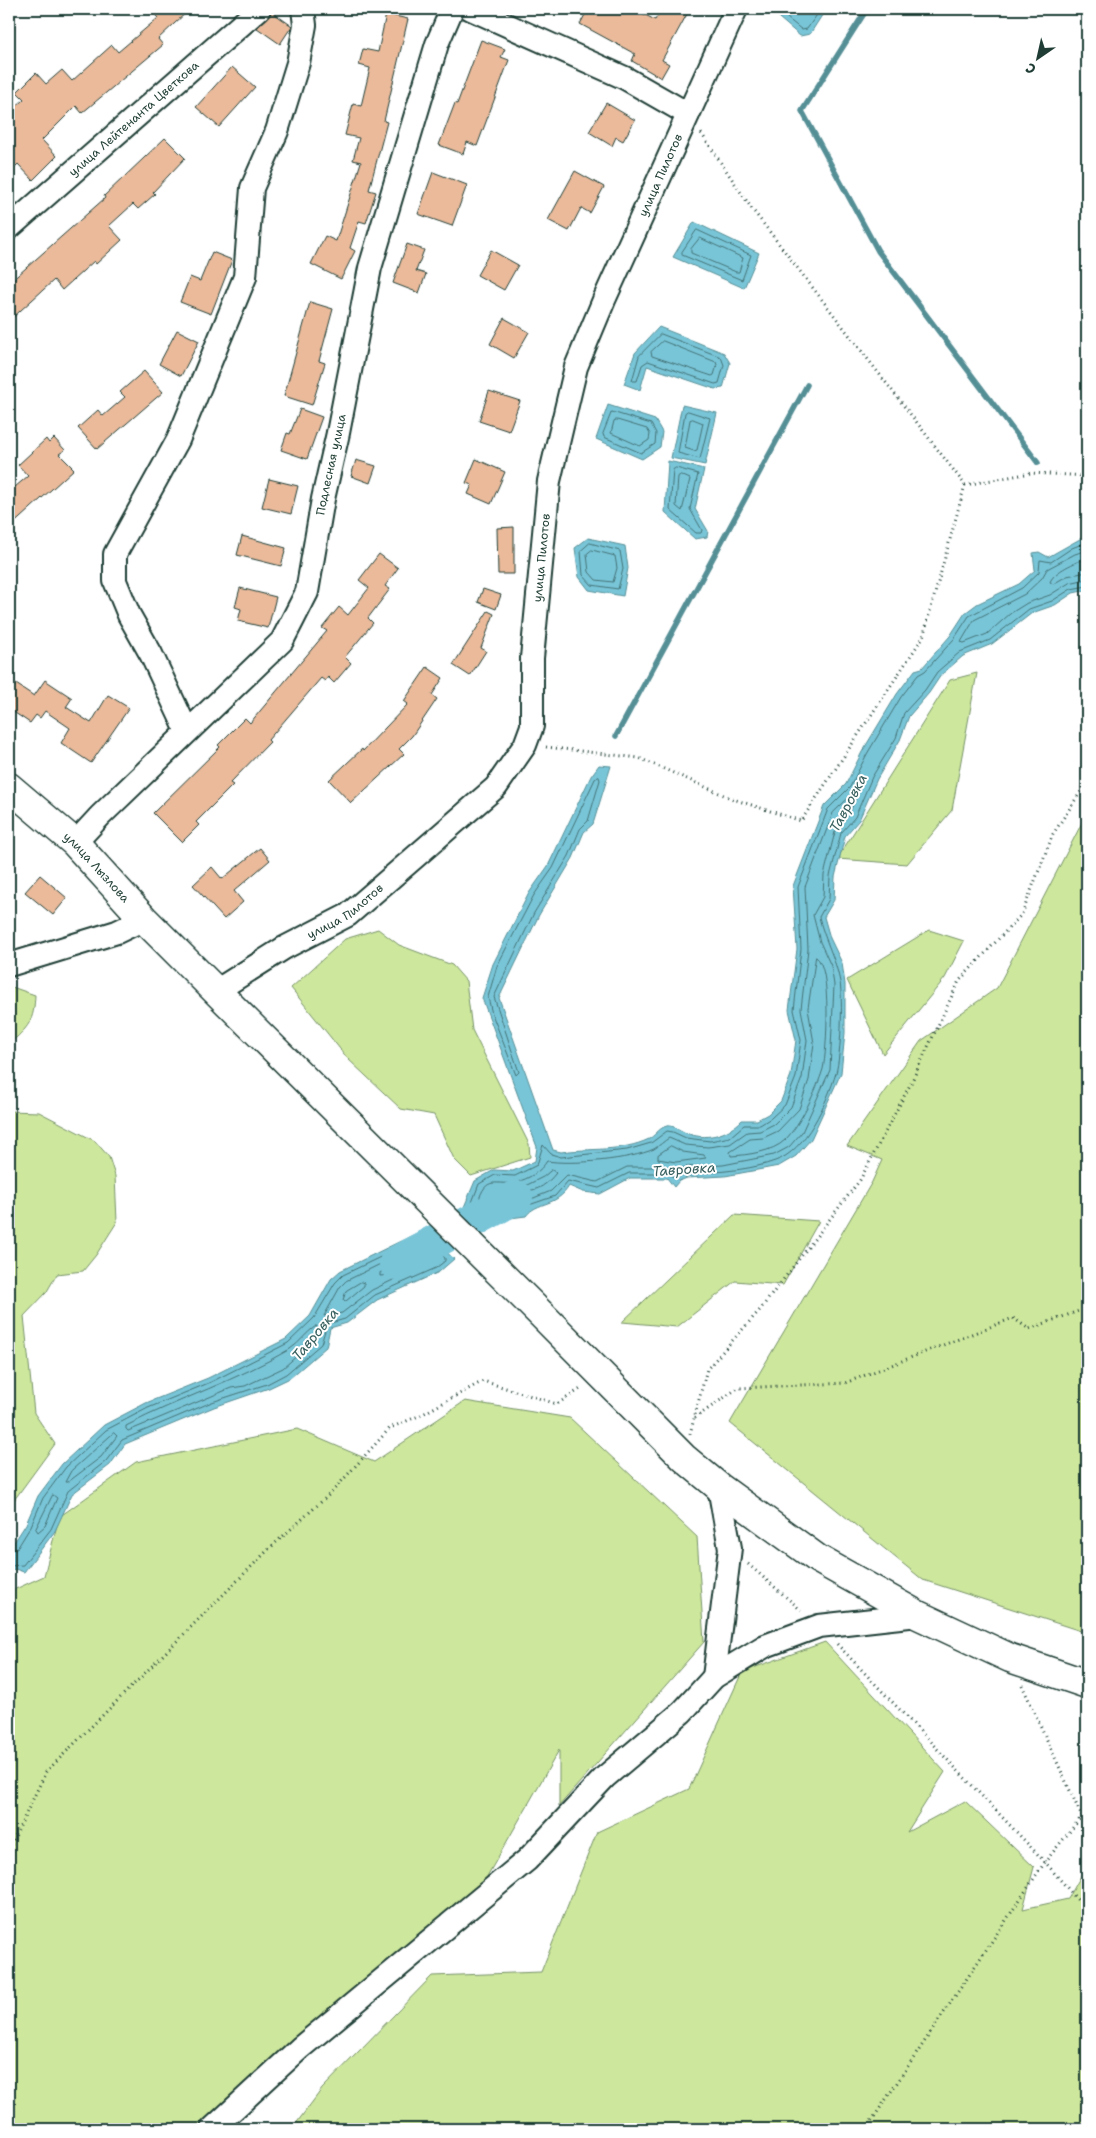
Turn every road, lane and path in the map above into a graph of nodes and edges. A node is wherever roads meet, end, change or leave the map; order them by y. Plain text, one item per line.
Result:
1 (259, 9) edge
2 (303, 9) edge
3 (452, 9) edge
4 (471, 9) edge
5 (736, 9) edge
6 (688, 114) junction
7 (9, 228) edge
8 (1087, 476) edge
9 (965, 485) junction
10 (187, 731) junction
11 (525, 745) junction
12 (1087, 782) edge
13 (9, 787) edge
14 (75, 843) junction
15 (144, 919) junction
16 (9, 966) edge
17 (216, 991) junction
18 (1087, 1308) edge
19 (602, 1376) junction
20 (694, 1419) junction
21 (684, 1458) junction
22 (718, 1487) junction
23 (730, 1548) junction
24 (918, 1616) junction
25 (820, 1626) junction
26 (1010, 1658) junction
27 (714, 1676) junction
28 (1087, 1684) edge
29 (1087, 1810) edge
30 (1082, 1817) junction
31 (9, 1849) edge
32 (1045, 1862) junction
33 (1087, 1912) edge
34 (212, 2129) edge
35 (866, 2129) edge

1 - 7 street, улица Лейтенанта Цветкова
2 - 10 street
3 - 10 street, Подлесная улица
4 - 6 street
5 - 6 street, улица Пилотов
6 - 9 path
6 - 11 street, улица Пилотов
8 - 9 path
9 - 11 path
10 - 14 street, Подлесная улица
11 - 17 street, улица Пилотов
12 - 20 path
13 - 14 street, улица Лызлова
14 - 15 street, улица Лызлова
15 - 16 street
15 - 17 street, улица Лызлова
17 - 19 street, улица Лызлова
18 - 20 path
19 - 21 street, улица Лызлова
19 - 31 path
20 - 21 path
21 - 22 street, улица Лызлова
22 - 23 street
22 - 24 street, улица Лызлова
23 - 25 path
23 - 27 street
24 - 25 street
24 - 26 street, улица Лызлова
25 - 27 street
25 - 32 path
26 - 28 street, улица Лызлова
26 - 30 path
27 - 34 street
29 - 30 path
30 - 32 path
32 - 33 path
32 - 35 path

